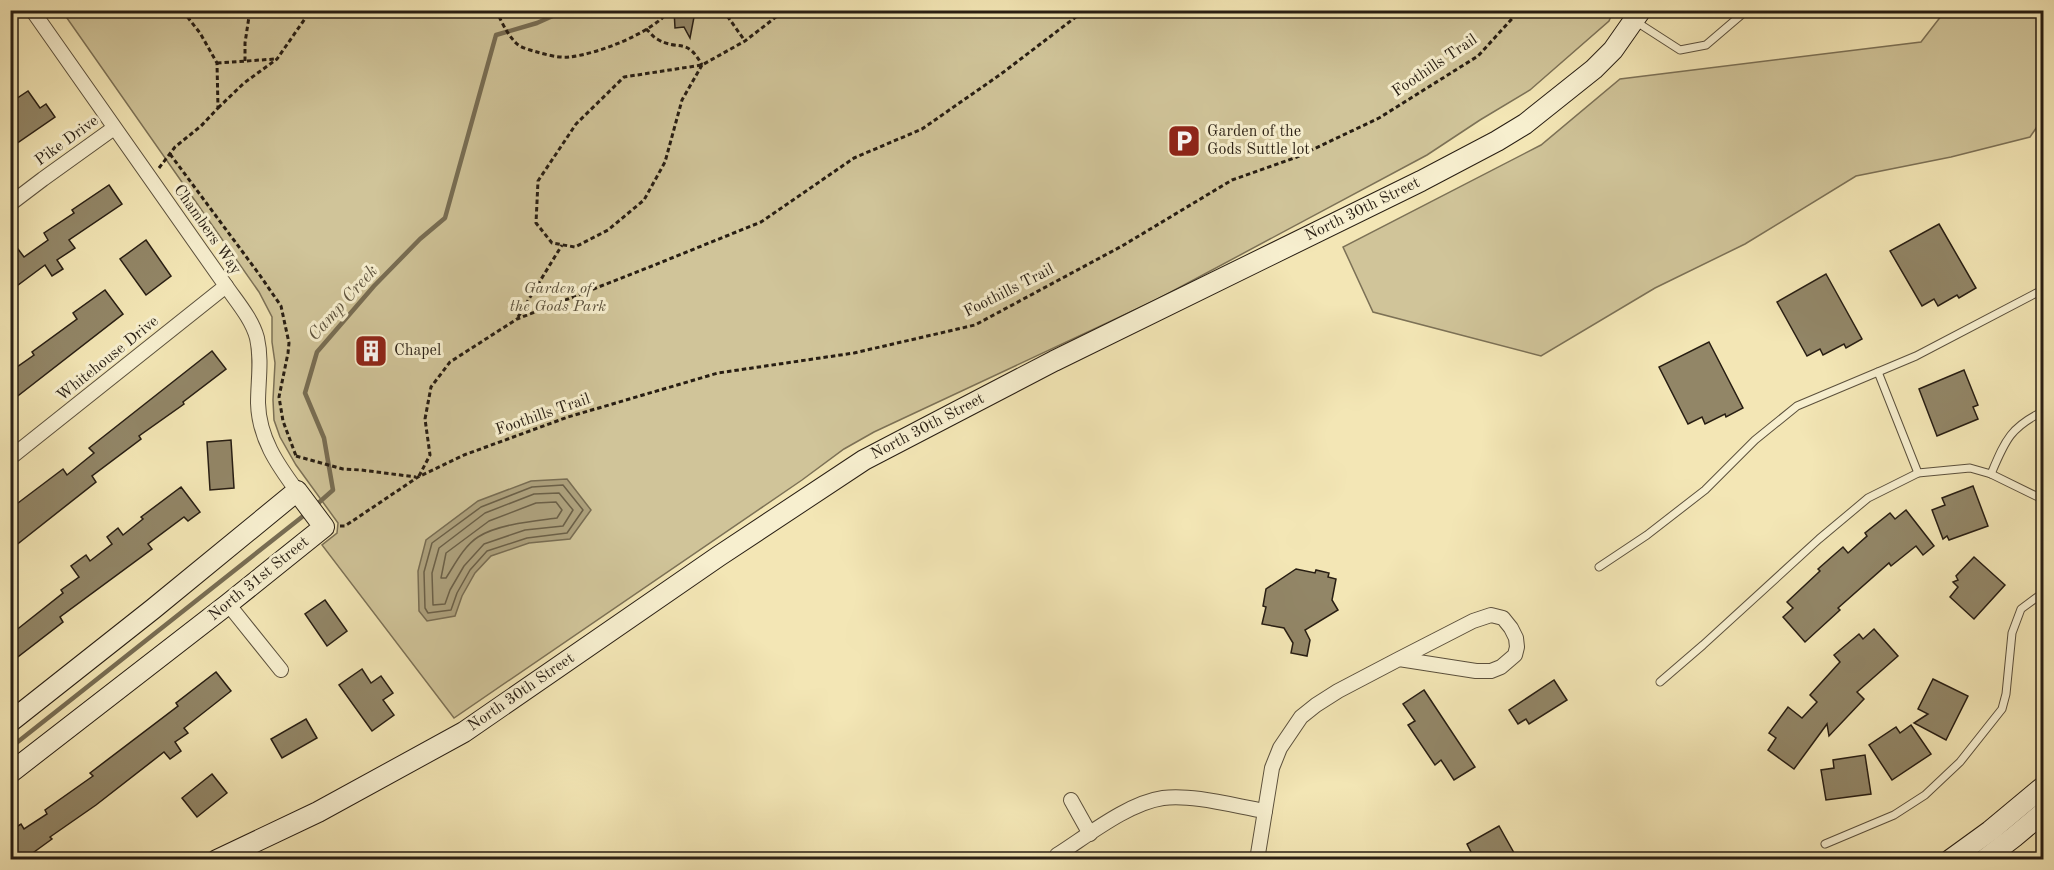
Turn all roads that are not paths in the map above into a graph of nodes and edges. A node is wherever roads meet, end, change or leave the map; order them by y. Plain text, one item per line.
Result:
1 (32, 10) edge
2 (1747, 10) edge
3 (1638, 16) edge
4 (114, 128) junction
5 (10, 204) edge
6 (226, 286) junction
7 (2043, 290) edge
8 (1878, 372) junction
9 (2043, 411) edge
10 (10, 458) edge
11 (1918, 473) junction
12 (1991, 474) junction
13 (297, 491) junction
14 (2043, 502) edge
15 (1599, 567) dead end
16 (2043, 592) edge
17 (228, 604) junction
18 (1399, 659) junction
19 (281, 670) dead end
20 (1660, 682) dead end
21 (10, 722) edge
22 (10, 773) edge
23 (2043, 786) edge
24 (1071, 800) dead end
25 (1265, 811) junction
26 (2043, 812) edge
27 (1090, 834) junction
28 (1825, 844) dead end
29 (1057, 855) dead end
30 (217, 860) edge
31 (1257, 860) edge
32 (1950, 860) edge
33 (1984, 860) edge

1 - 4 street, Chambers Way
2 - 3 lane
3 - 30 main road, North 30th Street
4 - 5 street, Pike Drive
4 - 6 street, Chambers Way
6 - 10 street, Whitehouse Drive
6 - 13 street, Chambers Way
7 - 8 lane
8 - 11 lane
8 - 15 lane
9 - 12 lane
11 - 12 lane
11 - 20 lane
12 - 14 lane
13 - 17 main road, North 31st Street
13 - 21 main road
16 - 28 lane
17 - 19 street
17 - 22 main road, North 31st Street
18 - 18 street
18 - 25 street
23 - 32 main road
24 - 27 street
25 - 27 street
25 - 31 street
26 - 33 main road
27 - 29 street

